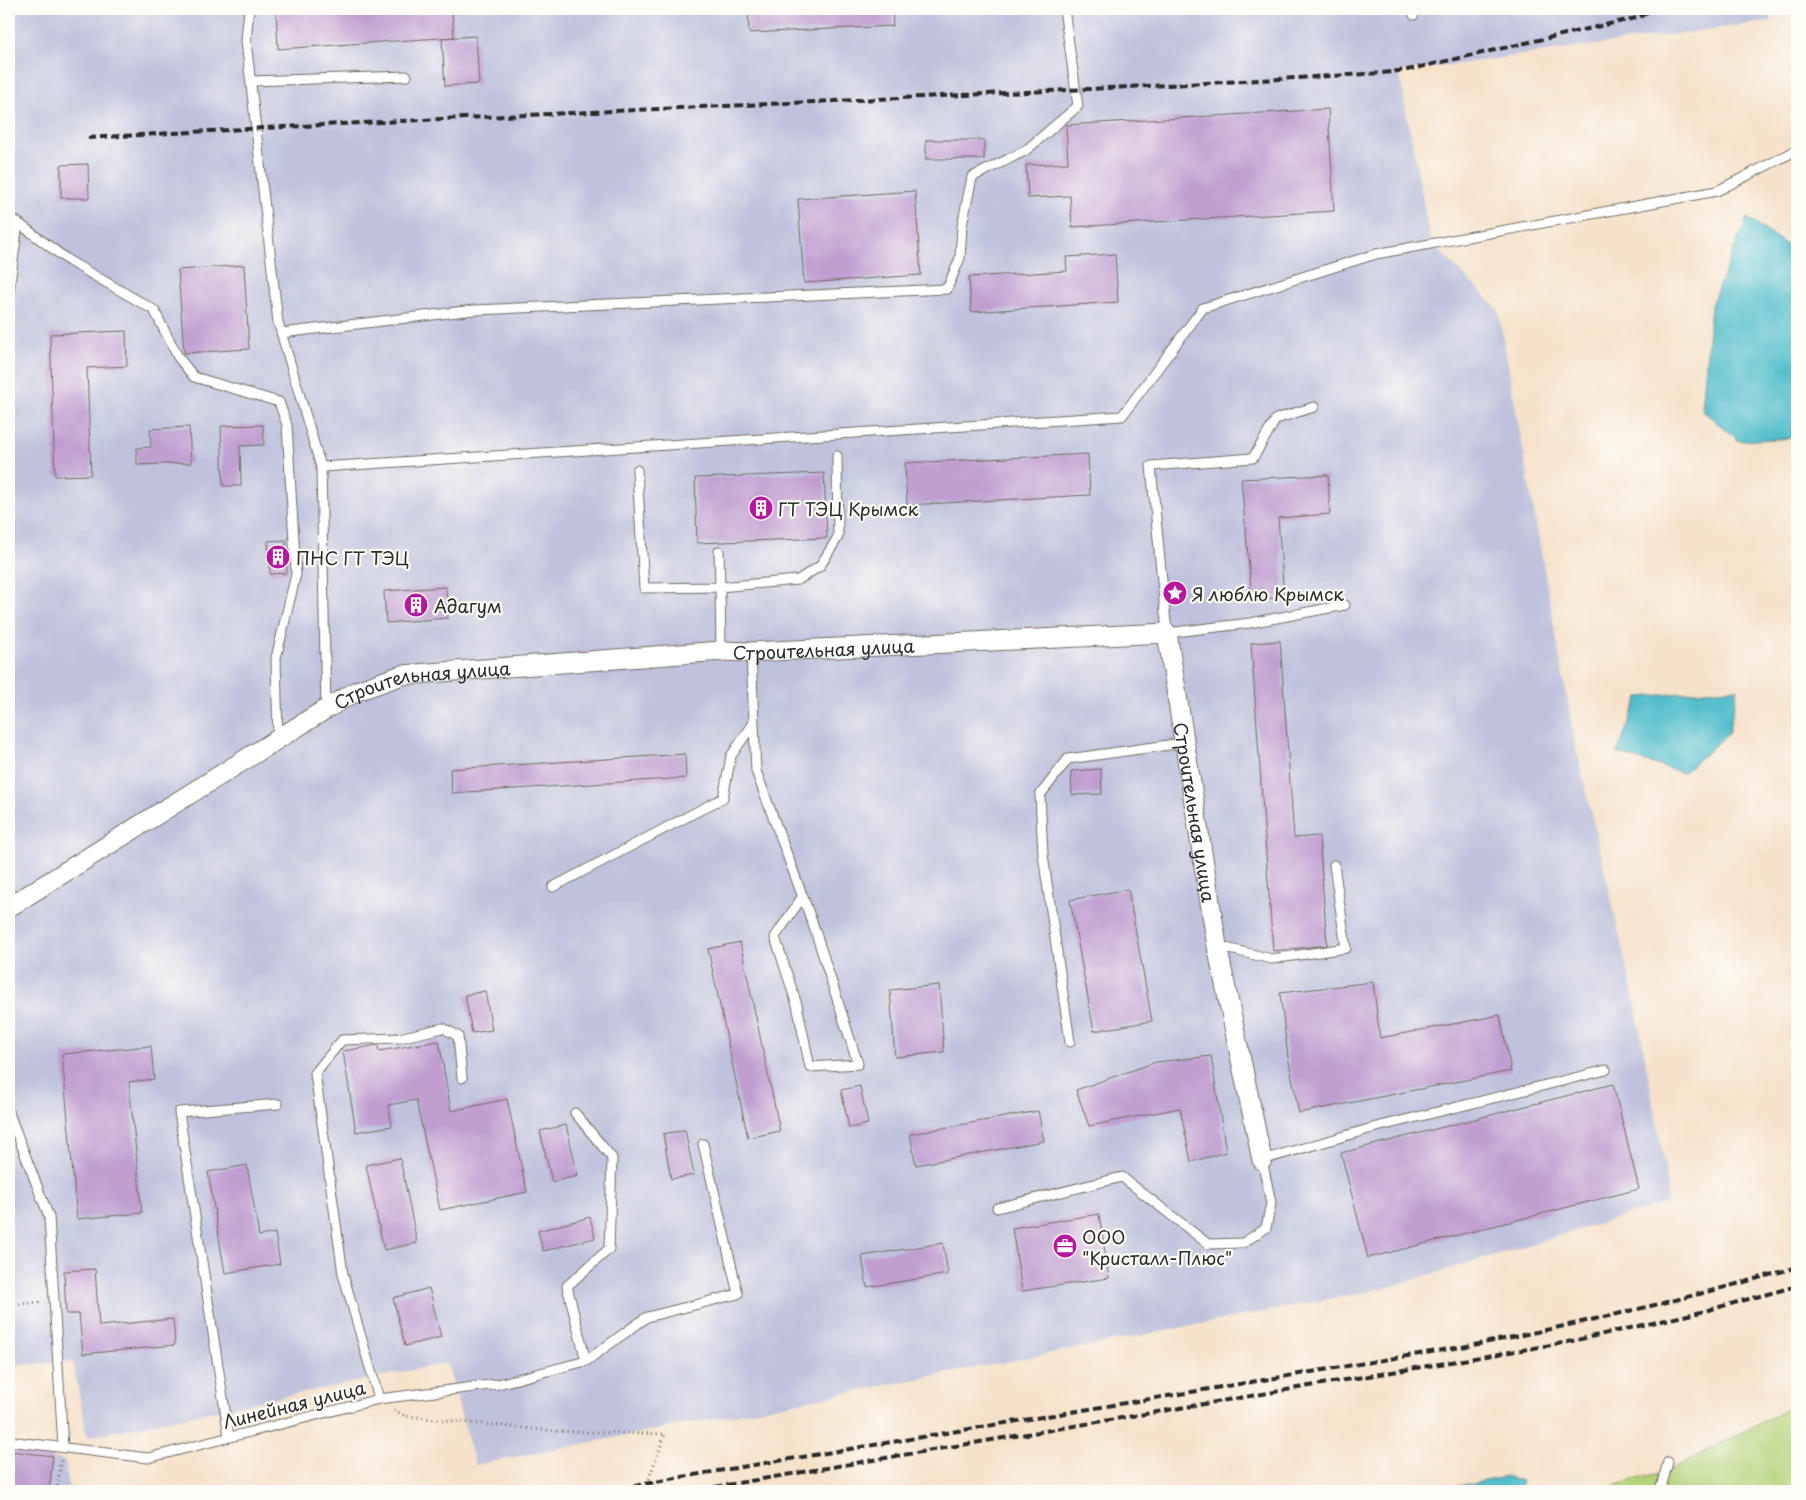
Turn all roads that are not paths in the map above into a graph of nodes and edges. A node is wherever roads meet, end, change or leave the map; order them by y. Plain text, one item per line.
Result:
1 (249, 9) edge
2 (1064, 9) edge
3 (407, 76) dead end
4 (251, 81) junction
5 (1797, 150) edge
6 (9, 216) edge
7 (18, 223) junction
8 (9, 291) edge
9 (282, 333) junction
10 (1314, 407) dead end
11 (837, 456) dead end
12 (321, 467) junction
13 (637, 470) dead end
14 (719, 551) dead end
15 (720, 587) junction
16 (1345, 605) dead end
17 (1167, 633) junction
18 (721, 652) junction
19 (751, 652) junction
20 (326, 709) junction
21 (753, 724) junction
22 (278, 740) junction
23 (1183, 743) junction
24 (1334, 865) dead end
25 (553, 887) dead end
26 (803, 896) junction
27 (9, 907) edge
28 (1218, 946) junction
29 (1070, 1042) dead end
30 (1606, 1070) dead end
31 (462, 1078) dead end
32 (278, 1104) dead end
33 (9, 1113) edge
34 (575, 1113) dead end
35 (703, 1144) dead end
36 (1262, 1160) junction
37 (997, 1208) dead end
38 (586, 1361) junction
39 (379, 1399) junction
40 (229, 1437) junction
41 (9, 1441) edge
42 (63, 1447) junction
43 (1668, 1462) dead end
44 (1660, 1491) edge

1 - 4 lane
2 - 9 lane
3 - 4 lane
4 - 9 lane
5 - 12 lane
6 - 7 lane
7 - 8 lane
7 - 22 lane
9 - 12 lane
10 - 17 lane
11 - 15 lane
12 - 20 lane
13 - 15 lane
14 - 15 lane
15 - 18 lane
16 - 17 lane
17 - 19 street, Строительная улица
17 - 23 street, Строительная улица
18 - 19 street, Строительная улица
18 - 20 street, Строительная улица
19 - 21 lane
20 - 22 street, Строительная улица
21 - 25 lane
21 - 26 lane
22 - 27 street, Строительная улица
23 - 28 street, Строительная улица
23 - 29 lane
24 - 28 lane
26 - 26 lane
28 - 36 street, Строительная улица
30 - 36 lane
31 - 39 lane, Линейная улица
32 - 40 lane
33 - 42 lane
34 - 38 lane
35 - 38 lane
36 - 37 lane
38 - 39 lane
39 - 40 lane, Линейная улица
40 - 42 lane, Линейная улица
41 - 42 lane, Линейная улица
43 - 44 lane

